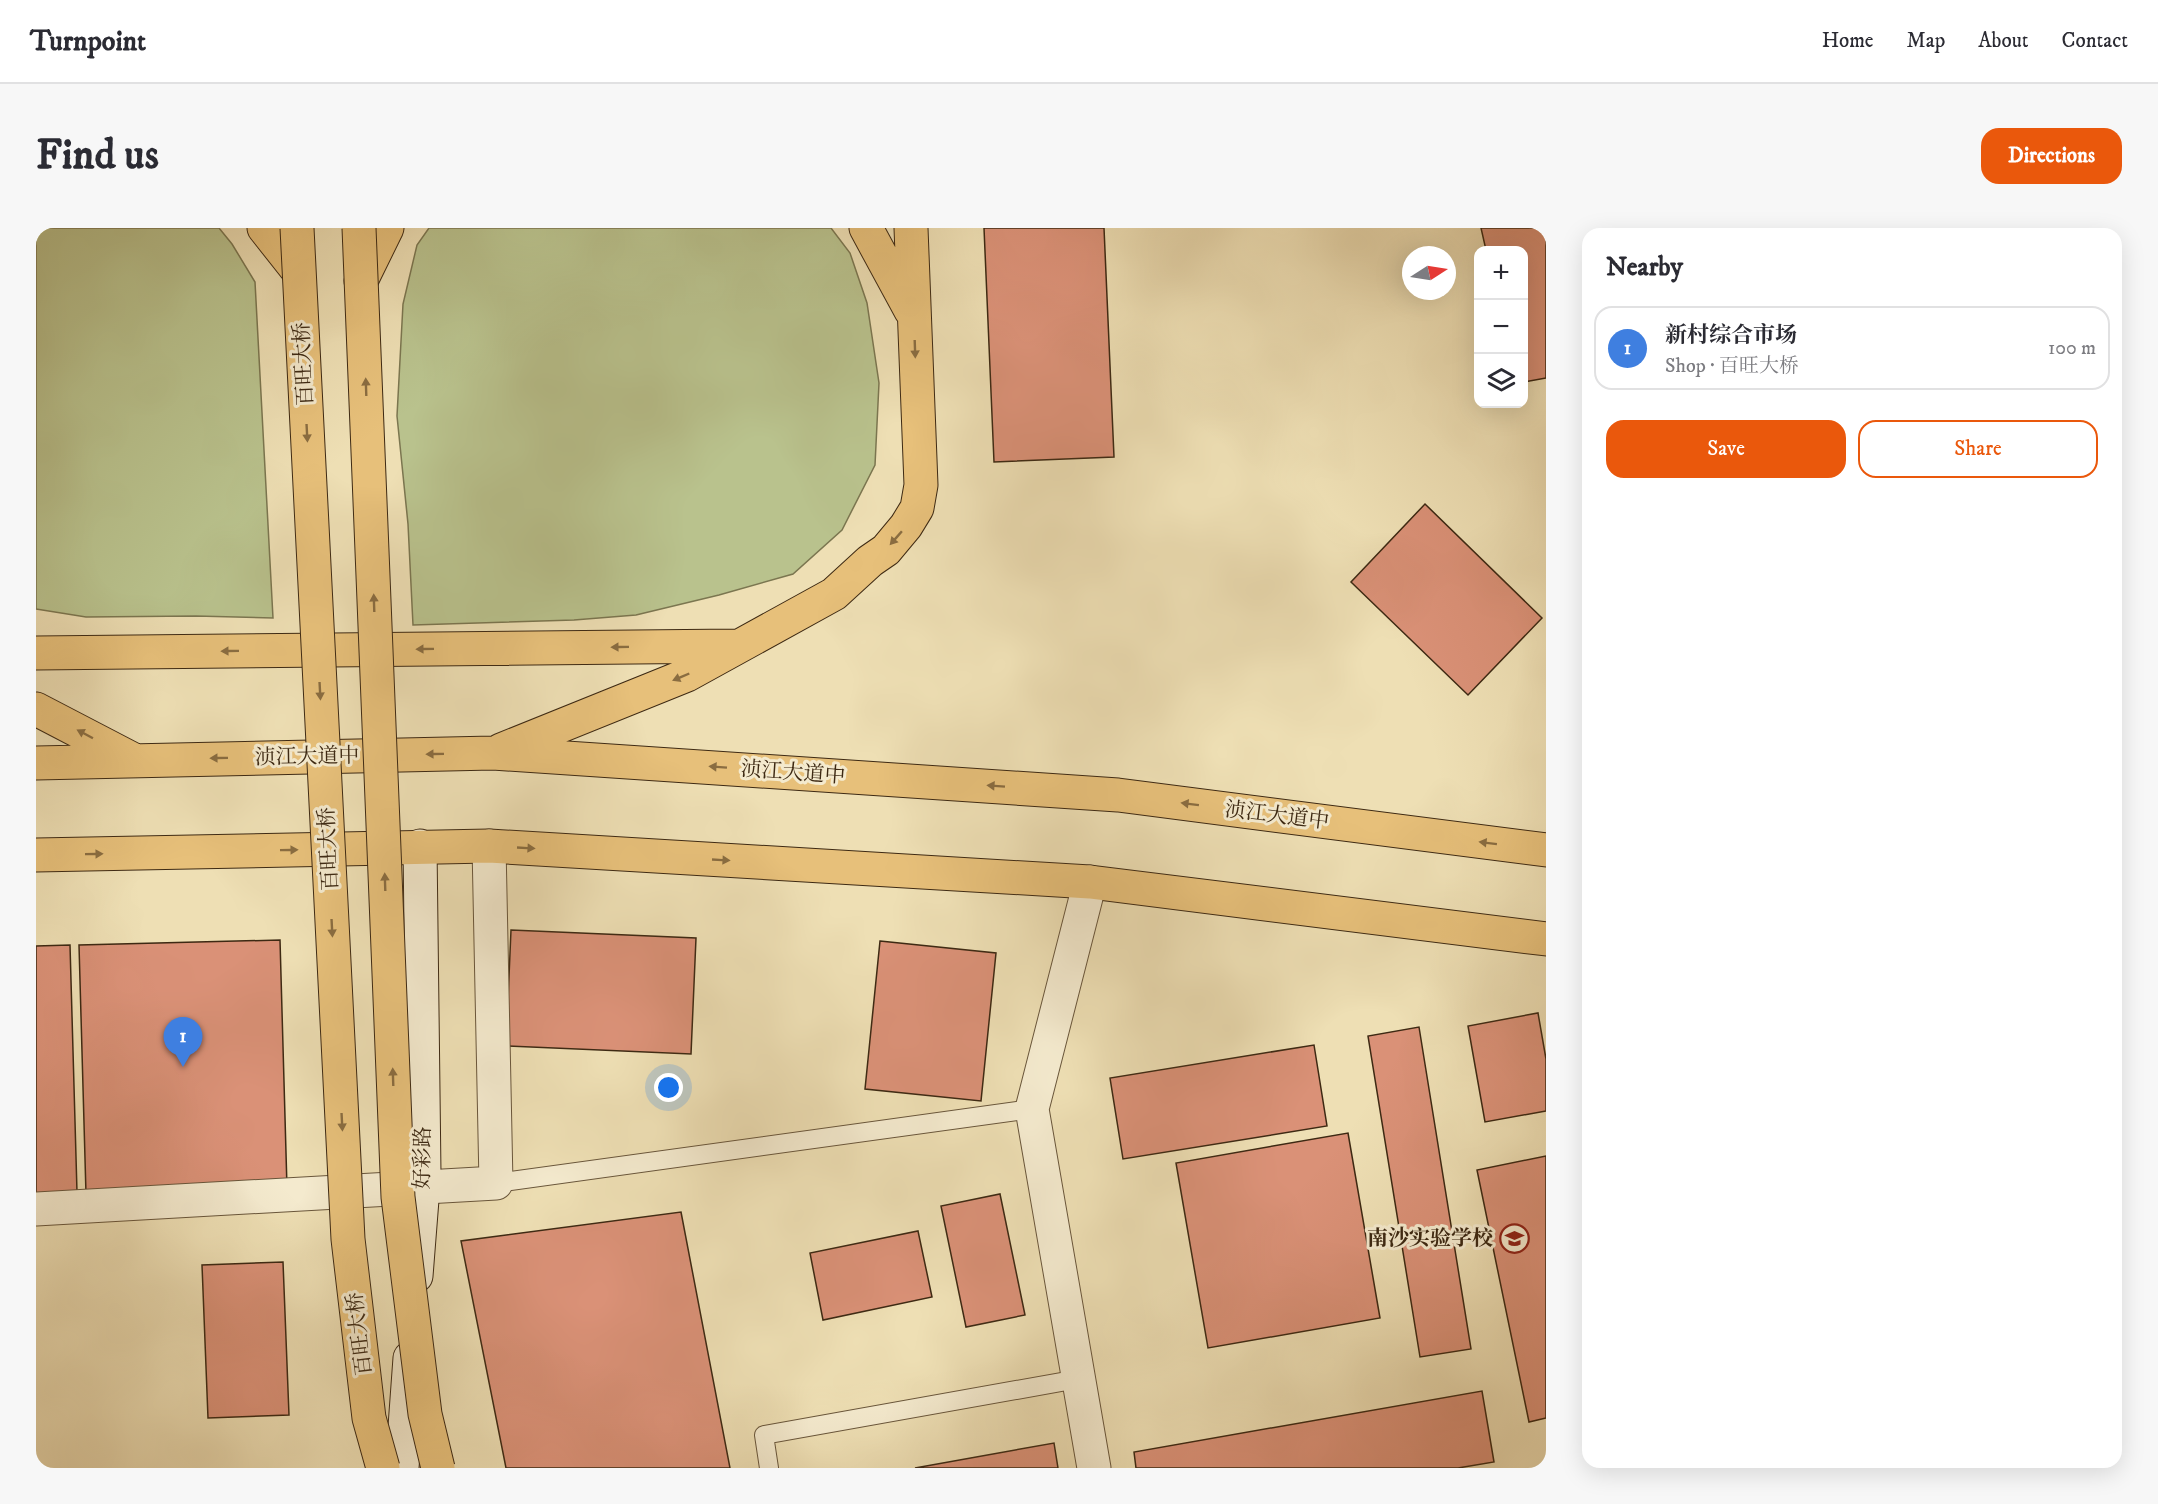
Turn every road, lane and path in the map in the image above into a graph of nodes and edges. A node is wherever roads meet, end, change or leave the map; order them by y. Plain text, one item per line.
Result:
1 (264, 228) edge
2 (297, 228) edge
3 (359, 228) edge
4 (387, 228) edge
5 (866, 228) edge
6 (911, 228) edge
7 (298, 271) junction
8 (361, 280) junction
9 (914, 316) junction
10 (741, 645) junction
11 (36, 653) edge
12 (36, 709) edge
13 (493, 753) junction
14 (133, 760) junction
15 (36, 763) edge
16 (420, 846) junction
17 (489, 846) junction
18 (1546, 850) edge
19 (36, 855) edge
20 (1090, 882) junction
21 (1546, 939) edge
22 (1032, 1109) junction
23 (496, 1183) junction
24 (422, 1187) junction
25 (36, 1209) edge
26 (1078, 1378) junction
27 (383, 1468) edge
28 (402, 1468) edge
29 (438, 1468) edge
30 (769, 1468) edge
31 (1094, 1468) edge

1 - 7 main road
2 - 7 main road, 百旺大桥, bridge
3 - 8 main road, bridge
4 - 8 main road
5 - 9 main road
6 - 9 main road
7 -> 27 main road, 百旺大桥, bridge
29 -> 8 main road, bridge
9 -> 10 main road
10 -> 11 main road
10 -> 13 main road
14 -> 12 main road
13 -> 14 main road, 浈江大道中
18 -> 13 main road, 浈江大道中
14 - 15 main road, 浈江大道中
16 - 17 main road
19 -> 16 main road
16 - 24 street, 好彩路
17 -> 20 main road
17 - 23 street
20 - 21 main road
20 - 22 street
22 - 23 lane
22 - 26 street
23 - 24 street
24 - 25 street
24 - 28 street, 好彩路
26 - 30 lane
26 - 31 street

